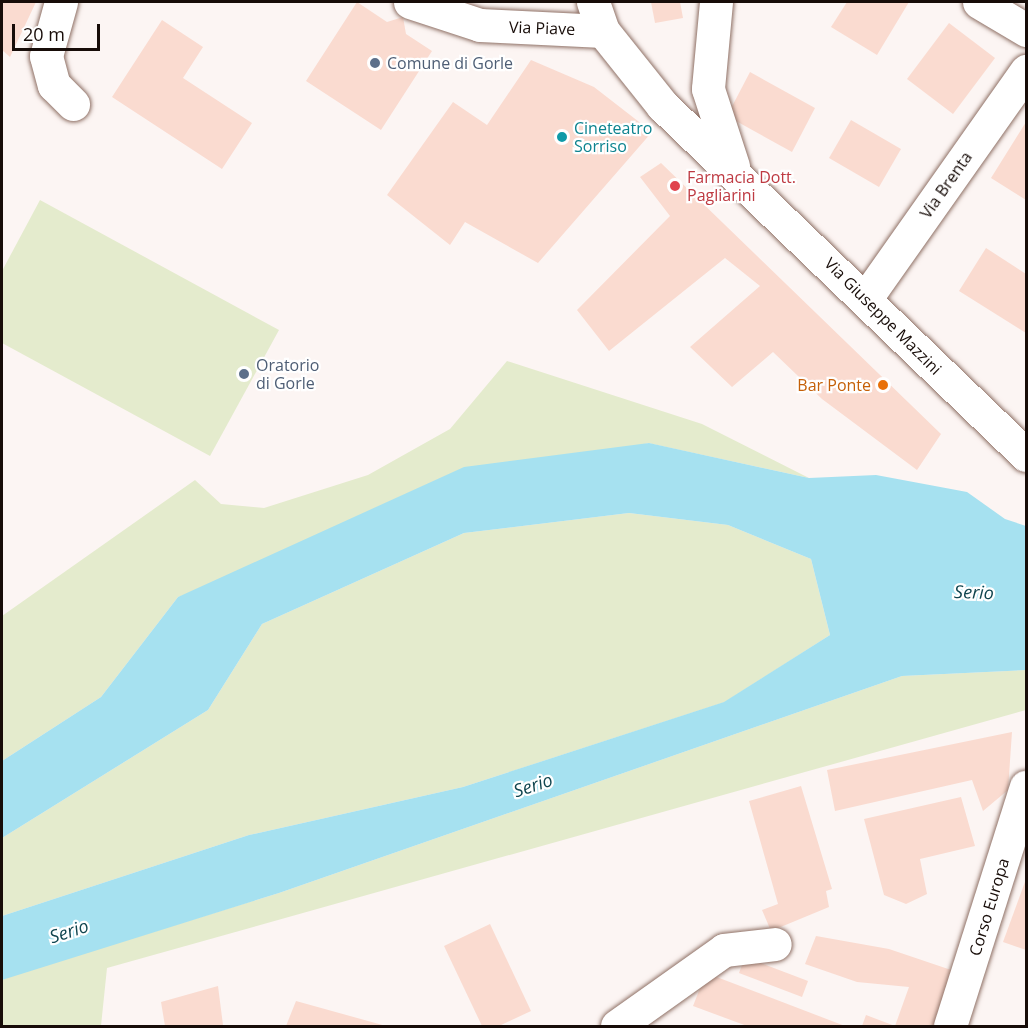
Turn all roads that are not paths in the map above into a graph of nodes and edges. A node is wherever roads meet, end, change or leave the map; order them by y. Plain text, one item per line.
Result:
1 (61, 2) edge
2 (410, 2) edge
3 (504, 2) edge
4 (716, 2) edge
5 (979, 2) edge
6 (598, 16) edge
7 (480, 25) junction
8 (1026, 30) edge
9 (1026, 71) edge
10 (708, 89) junction
11 (73, 104) dead end
12 (662, 105) junction
13 (737, 178) junction
14 (866, 298) junction
15 (1026, 455) edge
16 (1026, 787) edge
17 (775, 944) dead end
18 (617, 1026) edge
19 (950, 1026) edge

1 - 11 street
2 - 7 street, Via Piave
3 - 7 street, Via Piave
4 - 10 street
5 - 8 street
6 - 7 street, Via Piave
6 - 12 street, Via Giuseppe Mazzini
9 - 14 street, Via Brenta
10 - 12 street
10 - 13 street
12 - 13 street, Via Giuseppe Mazzini
13 - 14 street, Via Giuseppe Mazzini
14 - 15 street, Via Giuseppe Mazzini
16 - 19 street, Corso Europa
17 - 18 street

